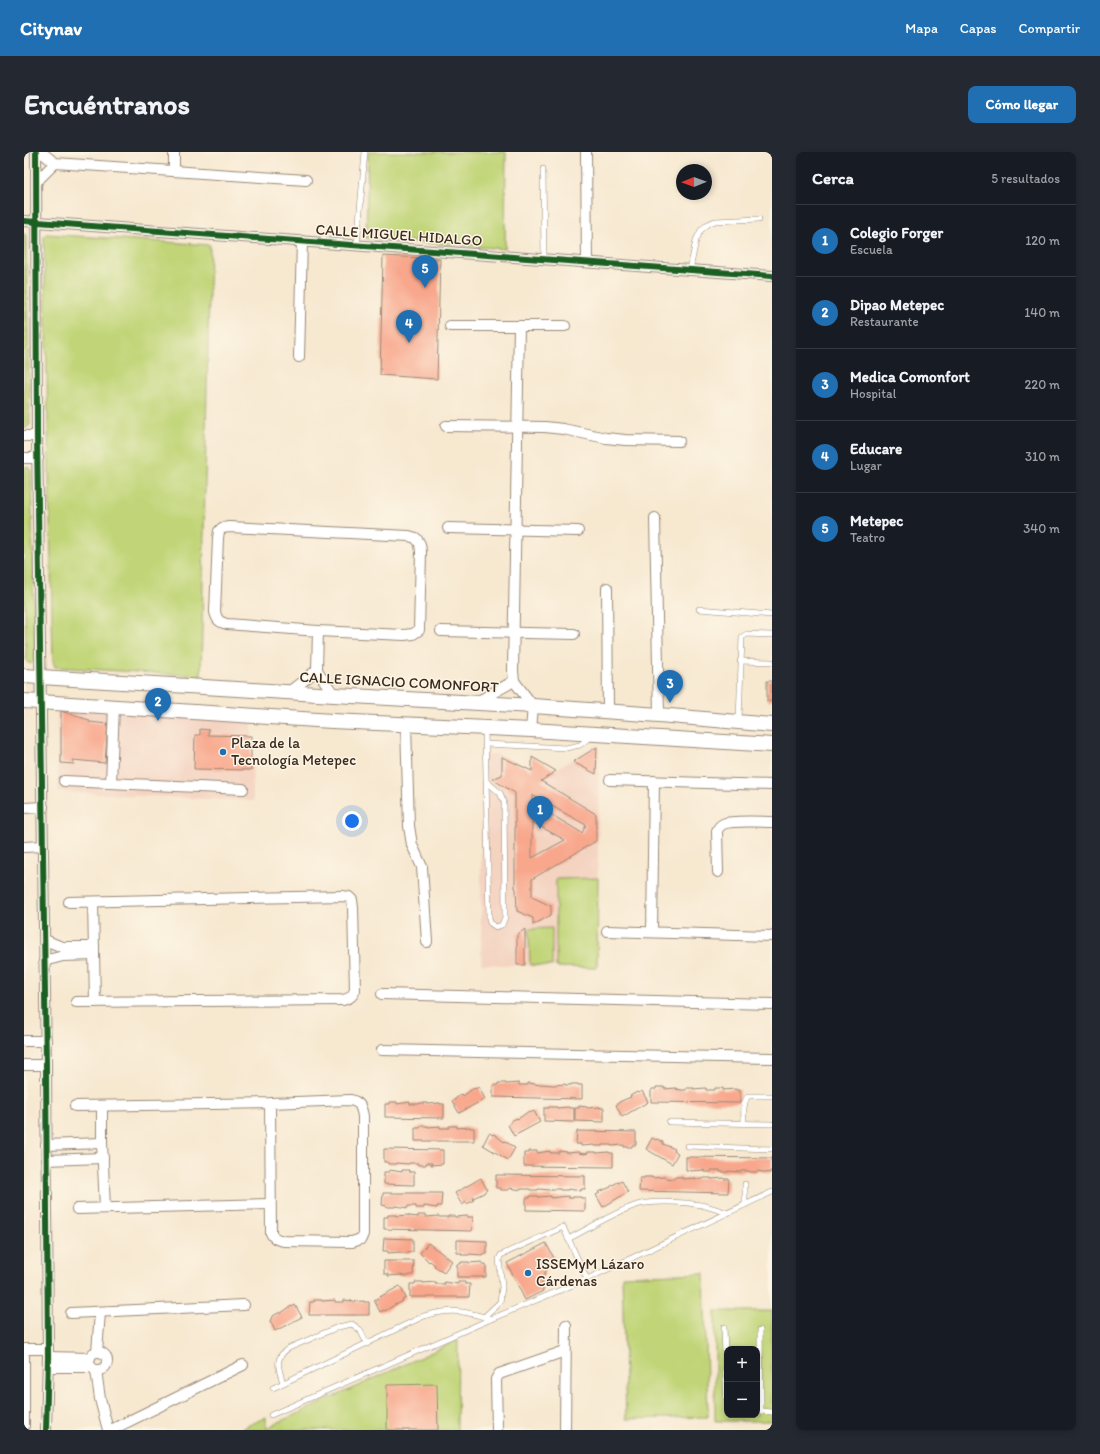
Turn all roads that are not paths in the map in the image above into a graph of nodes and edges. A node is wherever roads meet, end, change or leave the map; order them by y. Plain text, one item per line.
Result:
1 (36, 152) edge
2 (41, 152) edge
3 (174, 152) edge
4 (365, 152) edge
5 (586, 152) edge
6 (55, 163) junction
7 (543, 169) dead end
8 (174, 171) junction
9 (306, 180) dead end
10 (37, 181) junction
11 (759, 219) dead end
12 (24, 221) edge
13 (38, 222) junction
14 (302, 241) junction
15 (357, 245) junction
16 (544, 259) junction
17 (587, 262) junction
18 (690, 270) junction
19 (772, 276) edge
20 (450, 326) dead end
21 (565, 326) dead end
22 (519, 327) junction
23 (299, 357) dead end
24 (446, 426) dead end
25 (518, 426) junction
26 (24, 436) edge
27 (37, 436) junction
28 (679, 442) dead end
29 (24, 458) edge
30 (38, 458) junction
31 (655, 518) dead end
32 (448, 528) dead end
33 (517, 530) junction
34 (578, 531) dead end
35 (607, 588) dead end
36 (699, 609) dead end
37 (772, 615) edge
38 (318, 631) junction
39 (441, 631) dead end
40 (515, 633) junction
41 (574, 634) dead end
42 (772, 635) edge
43 (740, 661) junction
44 (772, 662) edge
45 (317, 670) junction
46 (24, 676) edge
47 (41, 676) junction
48 (514, 681) junction
49 (289, 692) junction
50 (334, 695) junction
51 (24, 701) edge
52 (42, 701) junction
53 (475, 703) junction
54 (114, 706) junction
55 (533, 706) junction
56 (608, 712) junction
57 (659, 715) junction
58 (739, 721) junction
59 (406, 725) junction
60 (772, 725) edge
61 (486, 728) junction
62 (532, 730) junction
63 (594, 734) junction
64 (486, 744) junction
65 (772, 745) edge
66 (610, 780) dead end
67 (64, 781) dead end
68 (654, 781) junction
69 (487, 782) junction
70 (111, 783) junction
71 (772, 785) edge
72 (243, 789) dead end
73 (43, 807) junction
74 (24, 808) edge
75 (772, 822) edge
76 (43, 846) junction
77 (24, 847) edge
78 (718, 872) dead end
79 (69, 902) dead end
80 (93, 902) junction
81 (607, 931) dead end
82 (652, 932) junction
83 (772, 936) edge
84 (45, 940) junction
85 (427, 942) dead end
86 (62, 951) junction
87 (94, 951) junction
88 (44, 961) junction
89 (382, 994) dead end
90 (76, 1002) dead end
91 (95, 1002) junction
92 (772, 1004) edge
93 (24, 1041) edge
94 (46, 1041) junction
95 (382, 1050) dead end
96 (772, 1058) edge
97 (24, 1065) edge
98 (46, 1065) junction
99 (772, 1096) edge
100 (270, 1103) junction
101 (75, 1106) dead end
102 (102, 1106) junction
103 (669, 1122) dead end
104 (744, 1123) junction
105 (772, 1124) edge
106 (102, 1143) junction
107 (46, 1145) junction
108 (686, 1146) dead end
109 (772, 1149) edge
110 (103, 1158) junction
111 (46, 1160) junction
112 (746, 1184) dead end
113 (772, 1192) edge
114 (270, 1204) junction
115 (745, 1205) junction
116 (105, 1208) junction
117 (77, 1209) dead end
118 (728, 1213) junction
119 (568, 1239) junction
120 (587, 1279) junction
121 (244, 1305) dead end
122 (100, 1312) junction
123 (71, 1313) dead end
124 (484, 1317) junction
125 (491, 1319) junction
126 (566, 1325) dead end
127 (724, 1327) dead end
128 (760, 1330) dead end
129 (367, 1344) junction
130 (24, 1349) edge
131 (566, 1351) junction
132 (24, 1356) edge
133 (48, 1357) junction
134 (94, 1362) junction
135 (244, 1365) dead end
136 (726, 1382) edge
137 (759, 1382) edge
138 (284, 1383) junction
139 (273, 1388) dead end
140 (760, 1411) edge
141 (772, 1412) edge
142 (271, 1415) dead end
143 (24, 1426) edge
144 (46, 1430) edge
145 (110, 1430) edge
146 (497, 1430) edge
147 (565, 1430) edge

1 - 10 street
2 - 6 street
3 - 8 street
4 - 15 lane
5 - 17 street
6 - 8 street
6 - 10 street
7 - 16 lane
8 - 9 street
10 - 13 street
11 - 18 lane
12 - 13 street, CALLE MIGUEL HIDALGO
13 - 14 street, CALLE MIGUEL HIDALGO
13 - 27 street
14 - 15 street, CALLE MIGUEL HIDALGO
14 - 23 street
15 - 16 street, CALLE MIGUEL HIDALGO
16 - 17 street, CALLE MIGUEL HIDALGO
17 - 18 street, CALLE MIGUEL HIDALGO
18 - 19 street, CALLE MIGUEL HIDALGO
20 - 22 street
21 - 22 street
22 - 25 street
24 - 25 street
25 - 28 street
25 - 33 street
26 - 27 street
27 - 30 street
29 - 30 street
30 - 47 street
31 - 57 street
32 - 33 street
33 - 34 street
33 - 40 street
35 - 56 street
36 - 37 lane
38 - 38 street
38 - 45 street
39 - 40 street
40 - 41 street
40 - 48 street
42 - 43 lane
43 - 44 lane
43 - 58 lane
45 - 49 street
45 - 50 street
46 - 47 main road, CALLE IGNACIO COMONFORT
47 - 49 main road, CALLE IGNACIO COMONFORT
47 - 52 street
48 - 53 street
48 - 55 street
49 - 50 main road, CALLE IGNACIO COMONFORT
50 - 53 main road, CALLE IGNACIO COMONFORT
51 - 52 main road
52 - 54 main road
52 - 73 street
53 - 55 main road, CALLE IGNACIO COMONFORT
54 - 59 main road
54 - 70 street
55 - 56 main road, CALLE IGNACIO COMONFORT
55 - 62 street
56 - 57 main road, CALLE IGNACIO COMONFORT
57 - 58 main road, CALLE IGNACIO COMONFORT
58 - 60 main road, CALLE IGNACIO COMONFORT
59 - 61 main road
59 - 85 street
61 - 62 main road
61 - 64 lane
62 - 63 main road
63 - 64 lane
63 - 65 main road
64 - 69 lane
66 - 68 street
67 - 70 street
68 - 71 street
68 - 82 street
69 - 69 lane
70 - 72 street
73 - 74 street
73 - 76 street
75 - 78 street
76 - 77 street
76 - 84 street
79 - 80 street
80 - 87 street
80 - 91 street
81 - 82 street
82 - 83 street
84 - 86 street
84 - 88 street
86 - 87 street
86 - 88 street
87 - 91 street
88 - 94 street
89 - 92 street
90 - 91 street
93 - 94 street
94 - 98 street
95 - 96 street
97 - 98 street
98 - 107 street
99 - 104 lane
100 - 102 street
100 - 114 street
100 - 114 street
101 - 102 street
102 - 106 street
103 - 104 lane
104 - 105 lane
106 - 107 street
106 - 110 street
107 - 111 street
108 - 109 lane
110 - 111 street
110 - 116 street
111 - 133 street
112 - 115 lane
113 - 115 lane
114 - 116 street
115 - 118 lane
116 - 117 street
118 - 119 lane
118 - 120 lane
119 - 120 lane
119 - 124 lane
120 - 125 lane
121 - 122 street
122 - 123 street
122 - 134 street
124 - 125 lane
124 - 129 lane
125 - 142 lane
126 - 131 street
127 - 136 lane
128 - 137 lane
129 - 138 lane
129 - 138 lane
130 - 133 street
131 - 146 street
131 - 147 street
132 - 143 street
133 - 134 street
133 - 144 street
134 - 145 street
135 - 145 street
138 - 139 lane
140 - 141 lane

